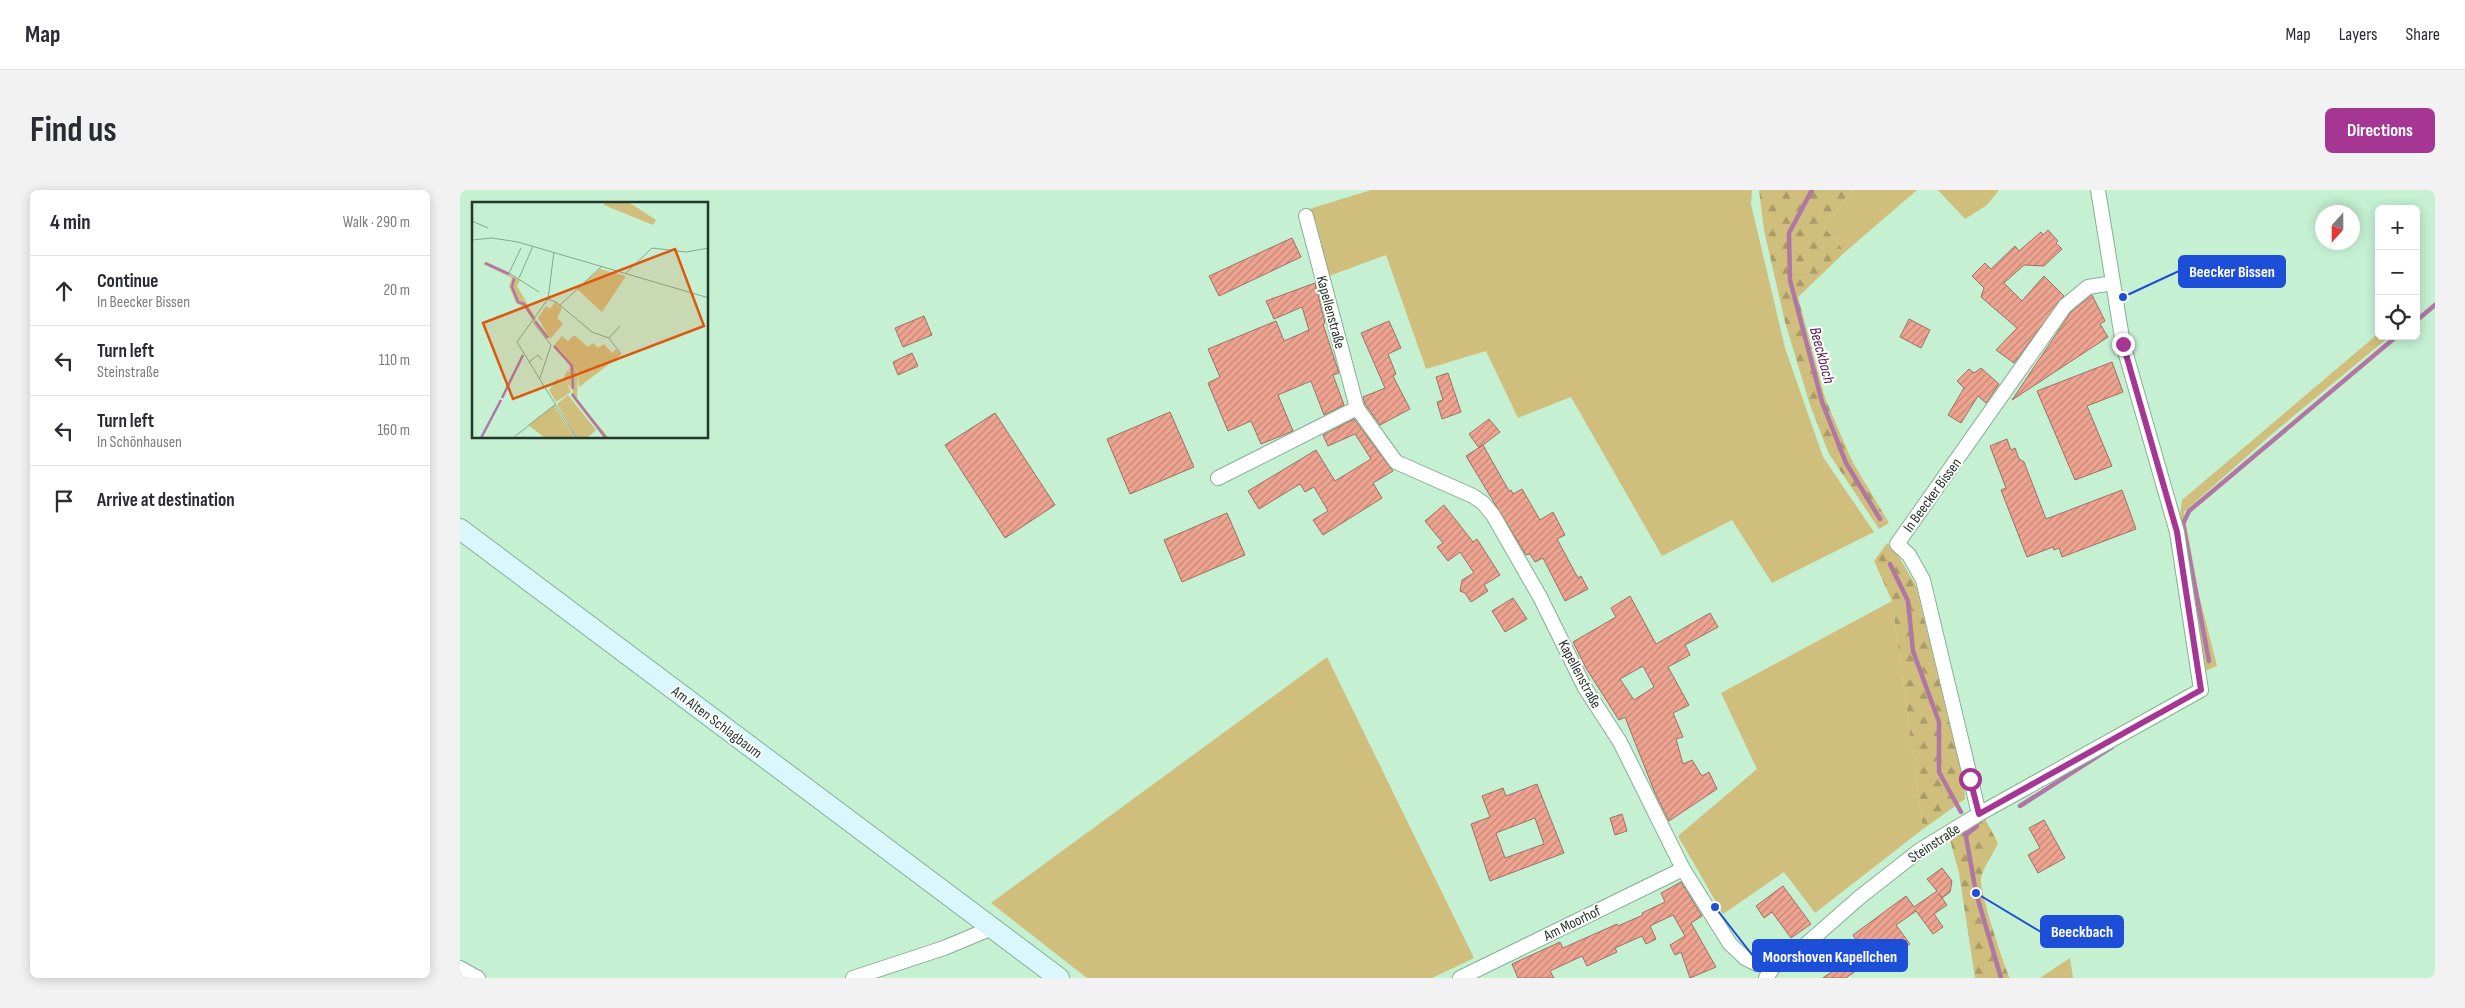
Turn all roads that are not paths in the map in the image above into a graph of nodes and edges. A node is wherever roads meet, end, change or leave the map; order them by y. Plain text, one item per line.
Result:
1 (2098, 190) edge
2 (1306, 216) dead end
3 (2112, 283) junction
4 (1357, 408) junction
5 (1218, 478) dead end
6 (460, 529) edge
7 (1979, 814) junction
8 (1684, 869) junction
9 (992, 928) junction
10 (1774, 966) junction
11 (460, 968) edge
12 (478, 978) edge
13 (853, 978) edge
14 (1059, 978) edge
15 (1460, 978) edge
16 (1766, 978) edge

1 - 3 street
2 - 4 street, Kapellenstraße
3 - 7 street, In Beecker Bissen
3 - 7 street, Steinstraße
4 - 5 street
4 - 8 street, Kapellenstraße
6 - 9 main road, Am Alten Schlagbaum
7 - 10 street, Steinstraße
8 - 10 street, Kapellenstraße
8 - 15 street, Am Moorhof
9 - 13 street
9 - 14 main road
10 - 16 street, Steinstraße
11 - 12 street

